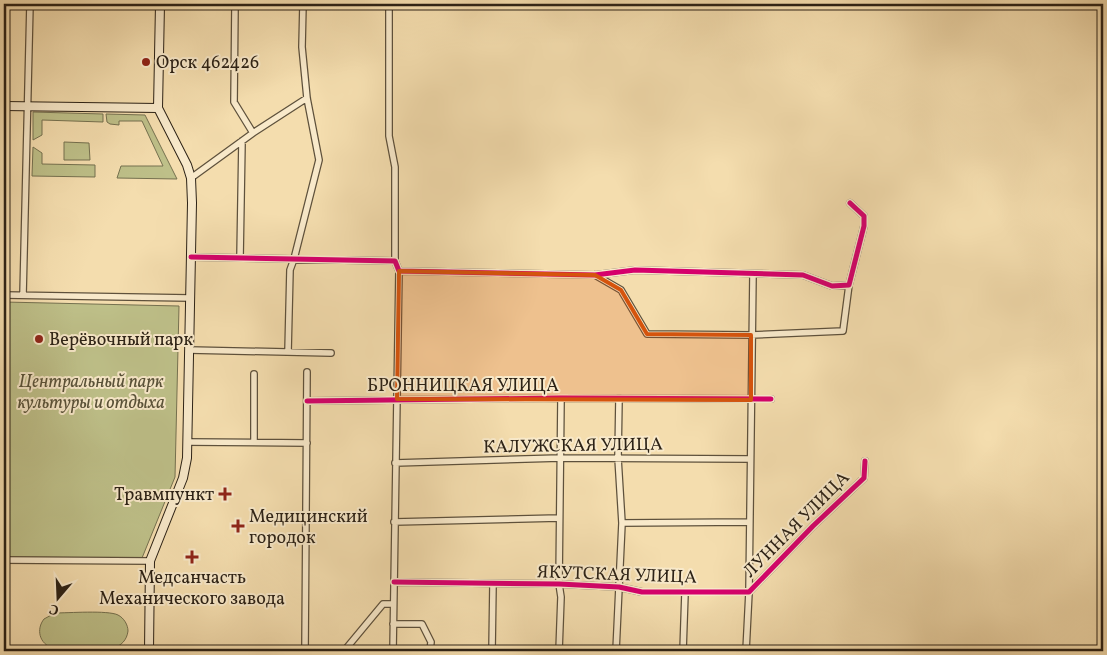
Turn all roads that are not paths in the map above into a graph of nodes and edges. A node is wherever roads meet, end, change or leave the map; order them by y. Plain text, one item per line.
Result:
1 (30, 4) edge
2 (160, 4) edge
3 (235, 4) edge
4 (303, 4) edge
5 (389, 4) edge
6 (307, 98) junction
7 (4, 106) edge
8 (27, 106) junction
9 (158, 108) junction
10 (252, 133) junction
11 (242, 141) junction
12 (191, 178) junction
13 (850, 203) dead end
14 (191, 257) junction
15 (240, 258) junction
16 (294, 259) junction
17 (395, 262) junction
18 (399, 271) junction
19 (753, 274) junction
20 (595, 275) junction
21 (849, 284) junction
22 (4, 295) edge
23 (24, 295) junction
24 (190, 298) junction
25 (752, 335) junction
26 (189, 350) junction
27 (288, 352) junction
28 (331, 353) dead end
29 (307, 372) dead end
30 (254, 374) dead end
31 (561, 398) junction
32 (619, 398) junction
33 (397, 399) junction
34 (751, 400) junction
35 (770, 400) dead end
36 (307, 401) junction
37 (188, 442) junction
38 (254, 442) junction
39 (307, 443) junction
40 (560, 458) junction
41 (618, 458) junction
42 (750, 459) junction
43 (865, 461) dead end
44 (395, 463) junction
45 (559, 518) junction
46 (394, 522) junction
47 (622, 522) junction
48 (749, 522) junction
49 (4, 560) edge
50 (150, 561) junction
51 (394, 582) junction
52 (493, 584) junction
53 (559, 584) junction
54 (619, 587) junction
55 (685, 592) junction
56 (749, 592) junction
57 (393, 604) junction
58 (393, 624) junction
59 (149, 651) edge
60 (305, 651) edge
61 (344, 651) edge
62 (393, 651) edge
63 (430, 651) edge
64 (492, 651) edge
65 (559, 651) edge
66 (616, 651) edge
67 (683, 651) edge
68 (746, 651) edge

1 - 8 street
2 - 9 main road
3 - 10 street
4 - 6 street
5 - 17 street
6 - 10 street
6 - 16 street
7 - 8 main road
8 - 9 main road
8 - 23 street
9 - 12 main road
10 - 11 street
11 - 12 street
11 - 15 street
12 - 14 main road
13 - 21 street
14 - 15 street
14 - 24 main road
15 - 16 street
16 - 17 street
16 - 27 street
17 - 18 street
18 - 20 street
18 - 33 street
19 - 20 street
19 - 21 street
19 - 25 street
20 - 25 street
21 - 25 street
22 - 23 street
23 - 24 street
24 - 26 main road
25 - 34 street
26 - 27 street
26 - 37 main road
27 - 28 street
29 - 36 street
30 - 38 street
31 - 32 street, БРОННИЦКАЯ УЛИЦА
31 - 33 street, БРОННИЦКАЯ УЛИЦА
31 - 40 street
32 - 34 street, БРОННИЦКАЯ УЛИЦА
32 - 41 street
33 - 36 street, БРОННИЦКАЯ УЛИЦА
33 - 44 street
34 - 35 street, БРОННИЦКАЯ УЛИЦА
34 - 42 street
36 - 39 street
37 - 38 street
37 - 50 main road
38 - 39 street
39 - 60 street
40 - 41 street, КАЛУЖСКАЯ УЛИЦА
40 - 44 street, КАЛУЖСКАЯ УЛИЦА
40 - 45 street
41 - 42 street, КАЛУЖСКАЯ УЛИЦА
41 - 47 street
42 - 48 street
43 - 56 street, ЛУННАЯ УЛИЦА
44 - 46 street
45 - 46 street
45 - 53 street
46 - 51 street
47 - 48 street
47 - 54 street
48 - 56 street
49 - 50 street
50 - 59 main road
51 - 52 street, ЯКУТСКАЯ УЛИЦА
51 - 57 street
52 - 53 street, ЯКУТСКАЯ УЛИЦА
52 - 64 street
53 - 54 street, ЯКУТСКАЯ УЛИЦА
53 - 65 street
54 - 55 street, ЯКУТСКАЯ УЛИЦА
54 - 66 street
55 - 56 street, ЯКУТСКАЯ УЛИЦА
55 - 67 street
56 - 68 street
57 - 58 street
57 - 61 street
58 - 62 street
58 - 63 street

